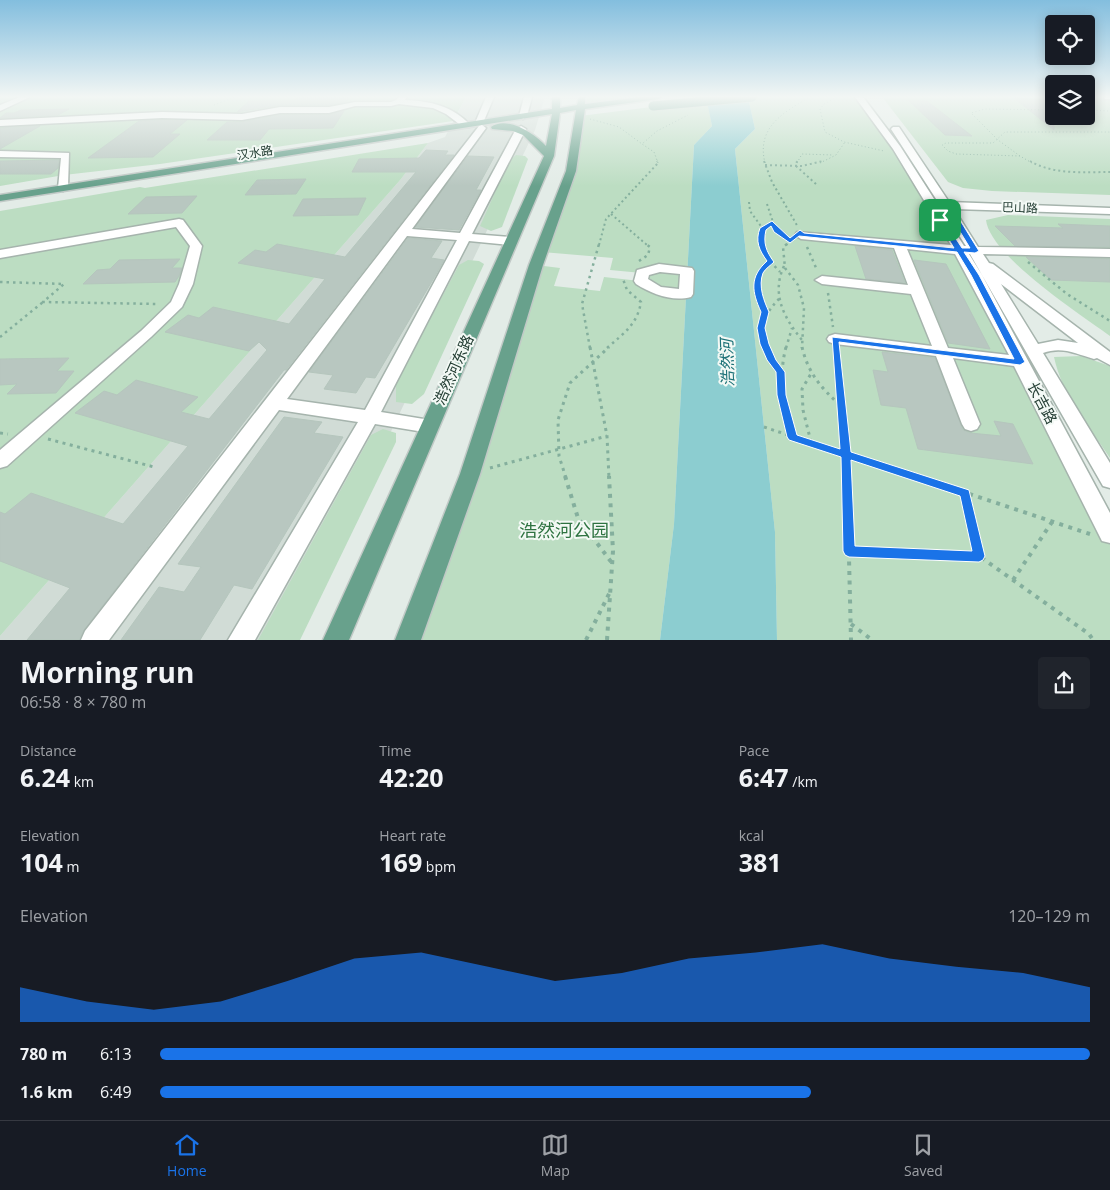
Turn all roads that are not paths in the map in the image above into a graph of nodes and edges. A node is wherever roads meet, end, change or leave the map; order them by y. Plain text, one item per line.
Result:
1 (473, 127) edge
2 (474, 127) edge
3 (478, 127) edge
4 (520, 127) edge
5 (525, 127) edge
6 (553, 127) edge
7 (578, 127) edge
8 (883, 127) edge
9 (890, 127) edge
10 (0, 154) edge
11 (548, 156) junction
12 (63, 188) junction
13 (0, 198) edge
14 (0, 205) edge
15 (931, 205) junction
16 (947, 205) junction
17 (1110, 211) edge
18 (403, 232) junction
19 (797, 236) road end
20 (464, 237) junction
21 (511, 241) junction
22 (899, 245) junction
23 (959, 250) junction
24 (1110, 253) edge
25 (0, 254) edge
26 (979, 256) junction
27 (822, 280) road end
28 (917, 290) junction
29 (834, 339) road end
30 (1034, 350) junction
31 (942, 352) junction
32 (1110, 360) edge
33 (1020, 362) junction
34 (274, 403) junction
35 (370, 417) junction
36 (971, 424) dead end
37 (430, 426) junction
38 (0, 461) edge
39 (1110, 480) edge
40 (1110, 534) edge
41 (94, 640) edge
42 (241, 640) edge
43 (336, 640) edge
44 (408, 640) edge

1 - 12 main road, 汉水路
2 - 14 main road, 汉水路
3 - 18 street
4 - 20 street
5 - 11 main road
6 - 11 main road, 浩然河东路
7 - 44 main road
8 - 15 street, 长吉路
9 - 16 street, 长吉路
10 - 12 street
11 - 21 main road, 浩然河东路
12 - 13 main road, 汉水路
15 - 16 street, 巴山路
15 - 23 street, 长吉路
16 - 17 street, 巴山路
16 - 26 street, 长吉路
18 - 20 street
18 - 34 street
19 - 22 street
20 - 21 street
20 - 35 street
21 - 37 main road, 浩然河东路
22 - 23 street
22 - 28 street
23 - 26 street
23 - 33 street, 长吉路
24 - 26 street
25 - 38 street
26 - 30 street, 长吉路
26 - 32 street
27 - 28 street
28 - 31 street
29 - 31 street
30 - 32 street
30 - 39 street, 长吉路
31 - 33 street
31 - 36 street
33 - 40 street, 长吉路
34 - 35 street
34 - 41 street
35 - 37 street
35 - 42 street
37 - 43 main road, 浩然河东路

